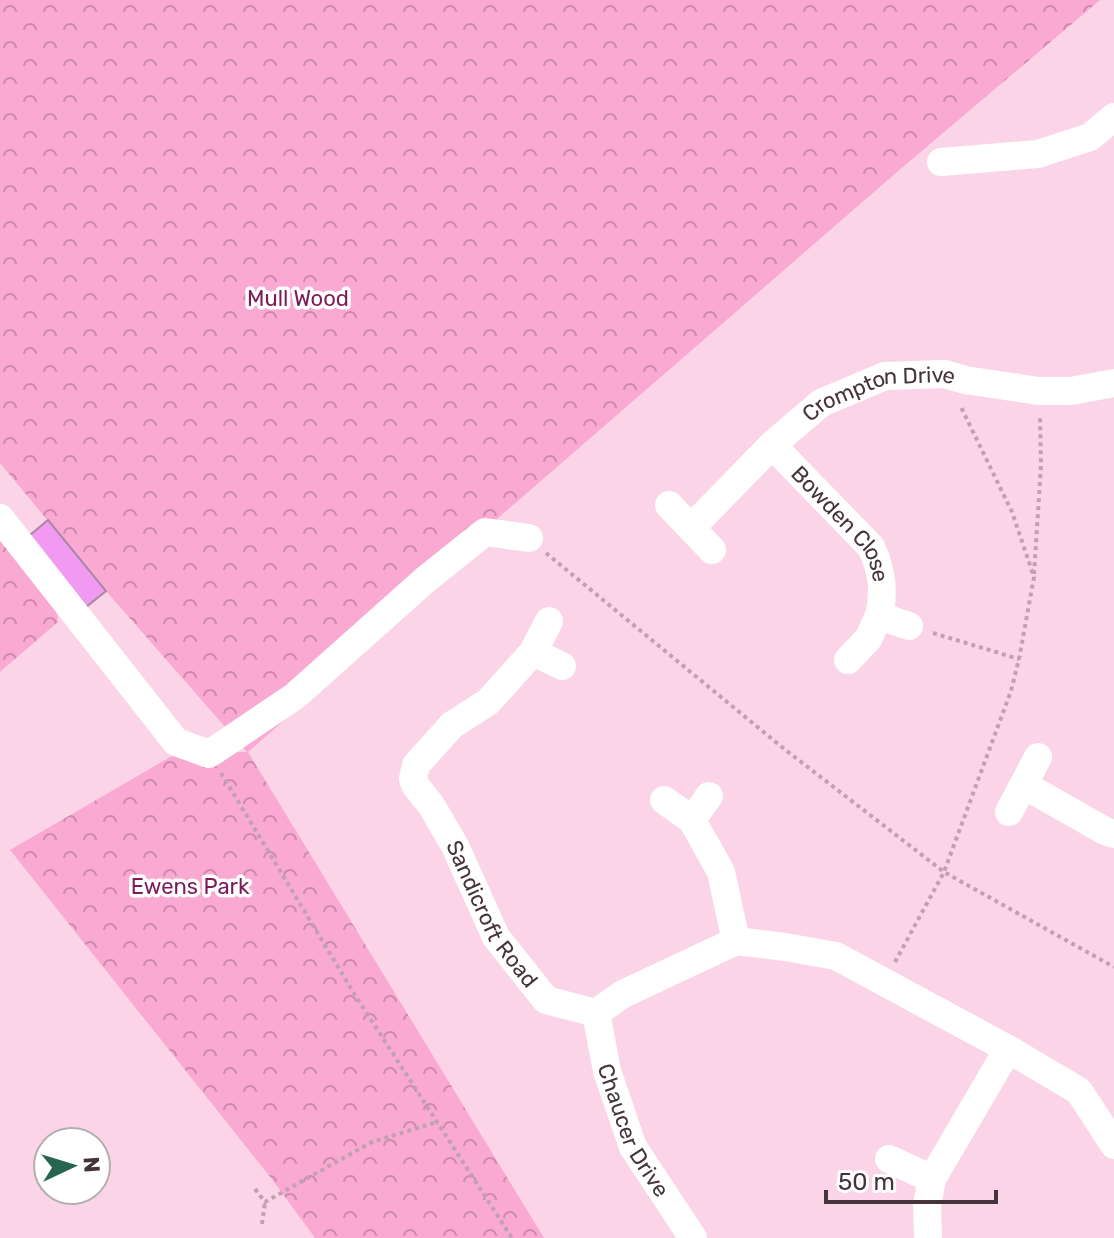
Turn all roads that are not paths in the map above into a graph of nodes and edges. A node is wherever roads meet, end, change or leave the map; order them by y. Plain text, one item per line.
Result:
1 (1114, 117) edge
2 (941, 162) dead end
3 (1114, 383) edge
4 (772, 445) junction
5 (669, 505) dead end
6 (0, 518) edge
7 (691, 528) junction
8 (529, 538) road end
9 (712, 550) dead end
10 (879, 616) junction
11 (549, 621) dead end
12 (909, 626) road end
13 (533, 652) junction
14 (848, 660) dead end
15 (562, 666) dead end
16 (1038, 757) dead end
17 (1024, 785) junction
18 (709, 796) dead end
19 (664, 800) dead end
20 (1009, 812) dead end
21 (692, 820) junction
22 (1114, 834) edge
23 (736, 941) junction
24 (596, 1013) junction
25 (1008, 1049) junction
26 (1114, 1145) edge
27 (889, 1159) dead end
28 (932, 1179) junction
29 (693, 1238) edge
30 (928, 1238) edge

1 - 2 street
3 - 4 street, Crompton Drive
4 - 7 street, Crompton Drive
4 - 10 street, Bowden Close
5 - 7 street
6 - 8 street
7 - 9 street
10 - 12 street, Bowden Close
10 - 14 street, Bowden Close
11 - 13 street, Sandicroft Road
13 - 15 street
13 - 24 street, Sandicroft Road
16 - 17 street
17 - 20 street
17 - 22 street
18 - 21 street
19 - 21 street
21 - 23 street
23 - 24 street
23 - 25 street
24 - 29 street, Chaucer Drive
25 - 26 street
25 - 28 street
27 - 28 street
28 - 30 street

